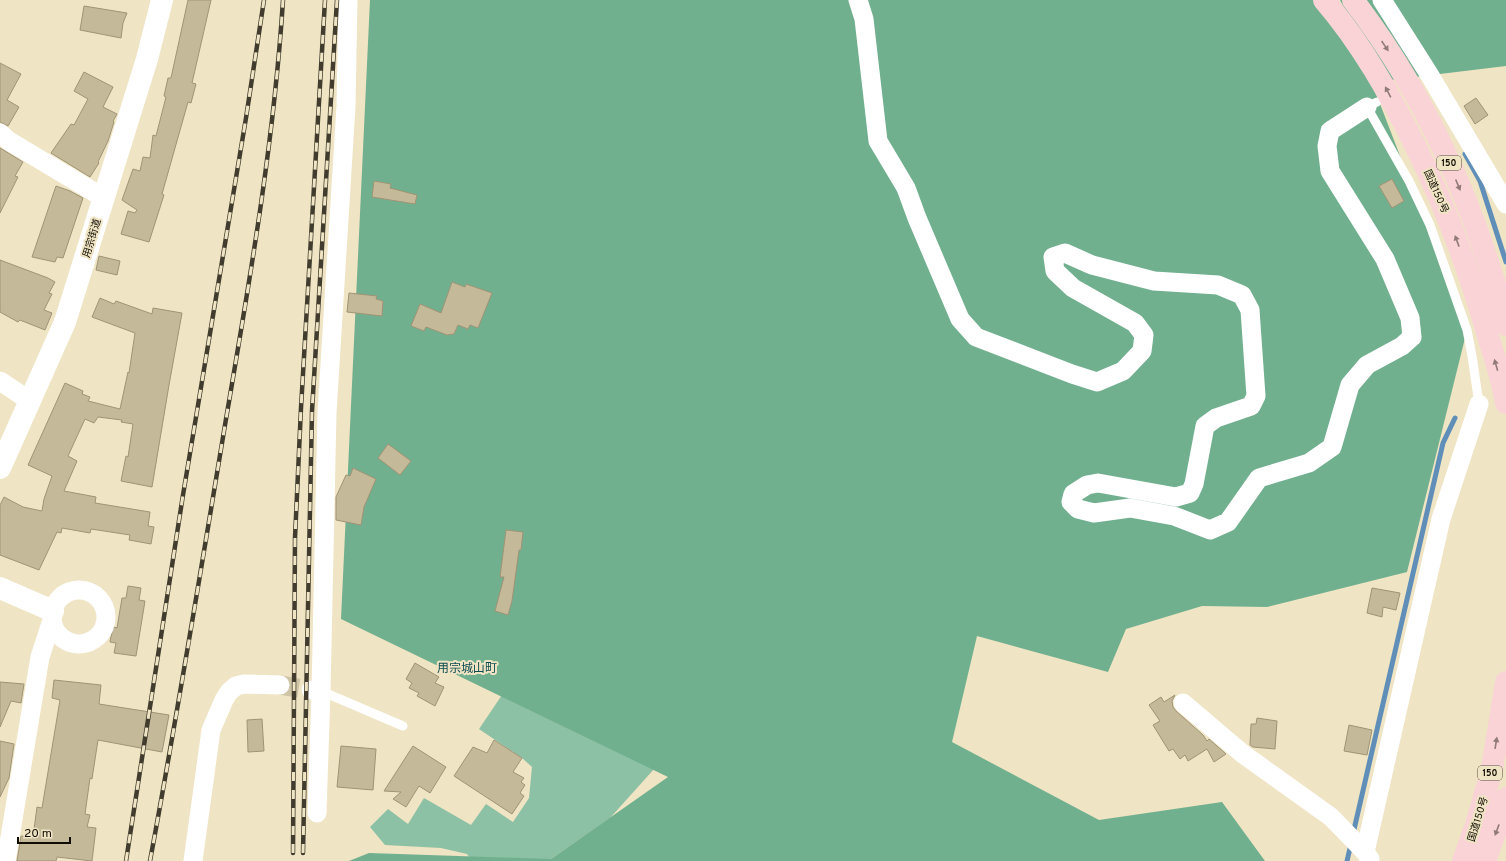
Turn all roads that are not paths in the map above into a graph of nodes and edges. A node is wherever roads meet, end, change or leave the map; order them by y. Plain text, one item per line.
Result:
1 (162, 0) edge
2 (348, 0) edge
3 (858, 0) edge
4 (1324, 0) edge
5 (1353, 0) edge
6 (1382, 0) edge
7 (1372, 104) joint
8 (0, 132) edge
9 (104, 198) junction
10 (1506, 204) edge
11 (1506, 325) edge
12 (0, 381) edge
13 (30, 401) junction
14 (1506, 403) edge
15 (1479, 404) joint
16 (0, 468) edge
17 (0, 588) edge
18 (52, 616) joint
19 (1506, 682) edge
20 (280, 685) tunnel mouth
21 (316, 690) junction
22 (1183, 703) dead end
23 (403, 726) dead end
24 (1506, 798) edge
25 (317, 813) dead end
26 (1368, 856) edge
27 (6, 861) edge
28 (193, 861) edge
29 (1463, 861) edge
30 (1485, 861) edge

1 - 9 main road, 用宗街道
2 - 21 street
3 - 7 street
14 -> 4 highway, 国道150号 / 150
5 -> 11 highway, 150
6 - 10 street
7 - 15 lane
8 - 9 street
9 - 13 main road, 用宗街道
12 - 13 street
13 - 16 main road, 用宗街道
15 - 26 street
17 - 18 main road
18 - 27 street
29 -> 19 highway, 国道150号 / 150
20 - 28 street
21 - 23 lane
21 - 25 street
22 - 26 street
24 -> 30 highway, 国道150号

